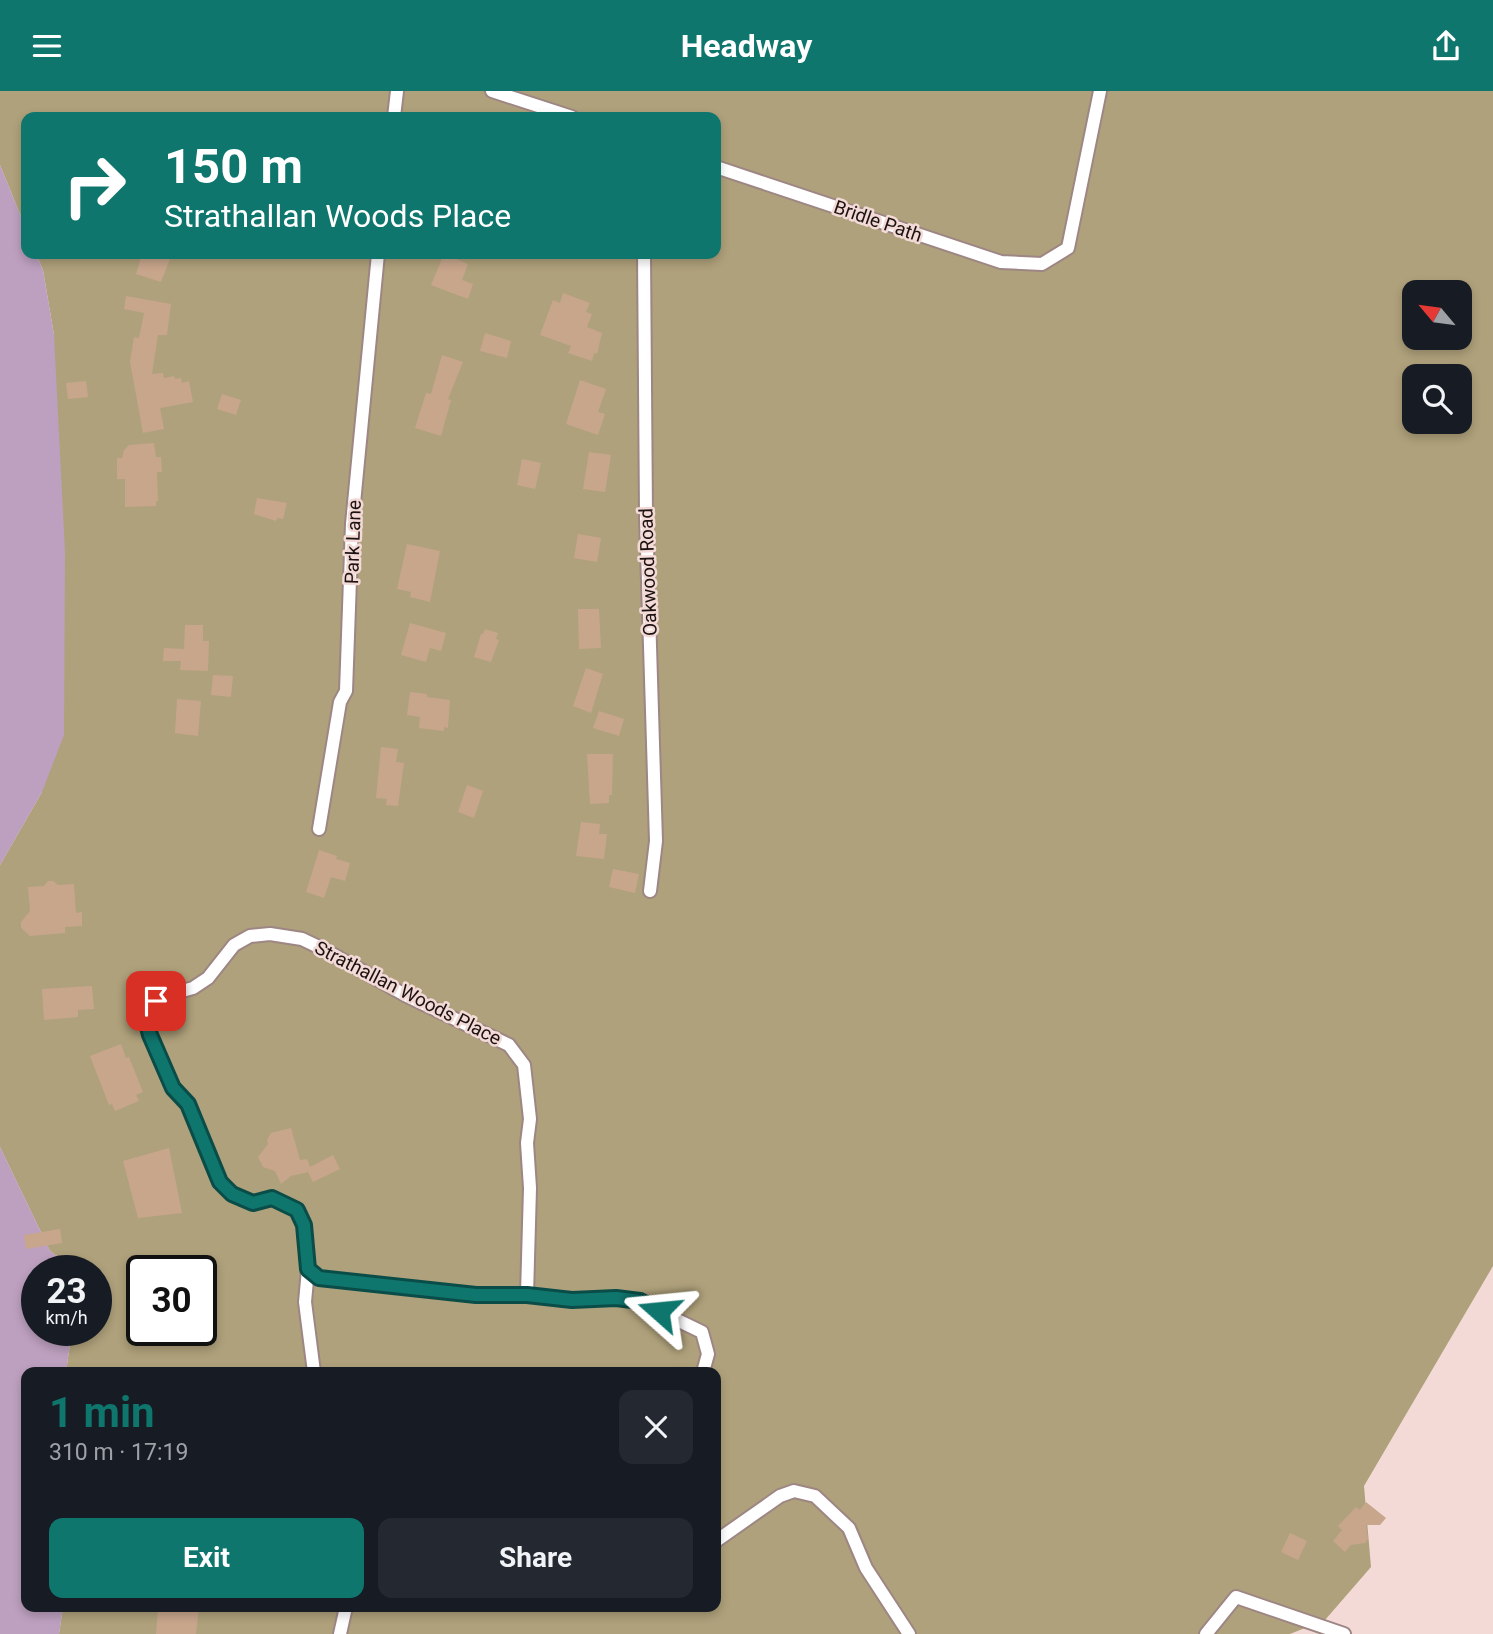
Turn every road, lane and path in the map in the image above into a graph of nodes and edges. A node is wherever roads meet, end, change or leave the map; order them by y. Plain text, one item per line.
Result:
1 (397, 91) edge
2 (492, 91) edge
3 (1100, 91) edge
4 (395, 112) edge
5 (557, 112) edge
6 (721, 169) edge
7 (378, 259) edge
8 (644, 259) edge
9 (318, 829) dead end
10 (650, 891) dead end
11 (308, 1269) junction
12 (527, 1295) junction
13 (313, 1367) edge
14 (704, 1367) edge
15 (721, 1537) edge
16 (345, 1612) edge
17 (340, 1634) edge
18 (909, 1634) edge
19 (1206, 1634) edge
20 (1344, 1634) edge

1 - 4 street
2 - 5 street
3 - 6 street, Bridle Path
7 - 9 street, Park Lane
8 - 10 street, Oakwood Road
11 - 12 street
11 - 12 street, Strathallan Woods Place
11 - 13 street, Strathallan Woods Place
12 - 14 street
15 - 18 street
16 - 17 street
19 - 20 street

